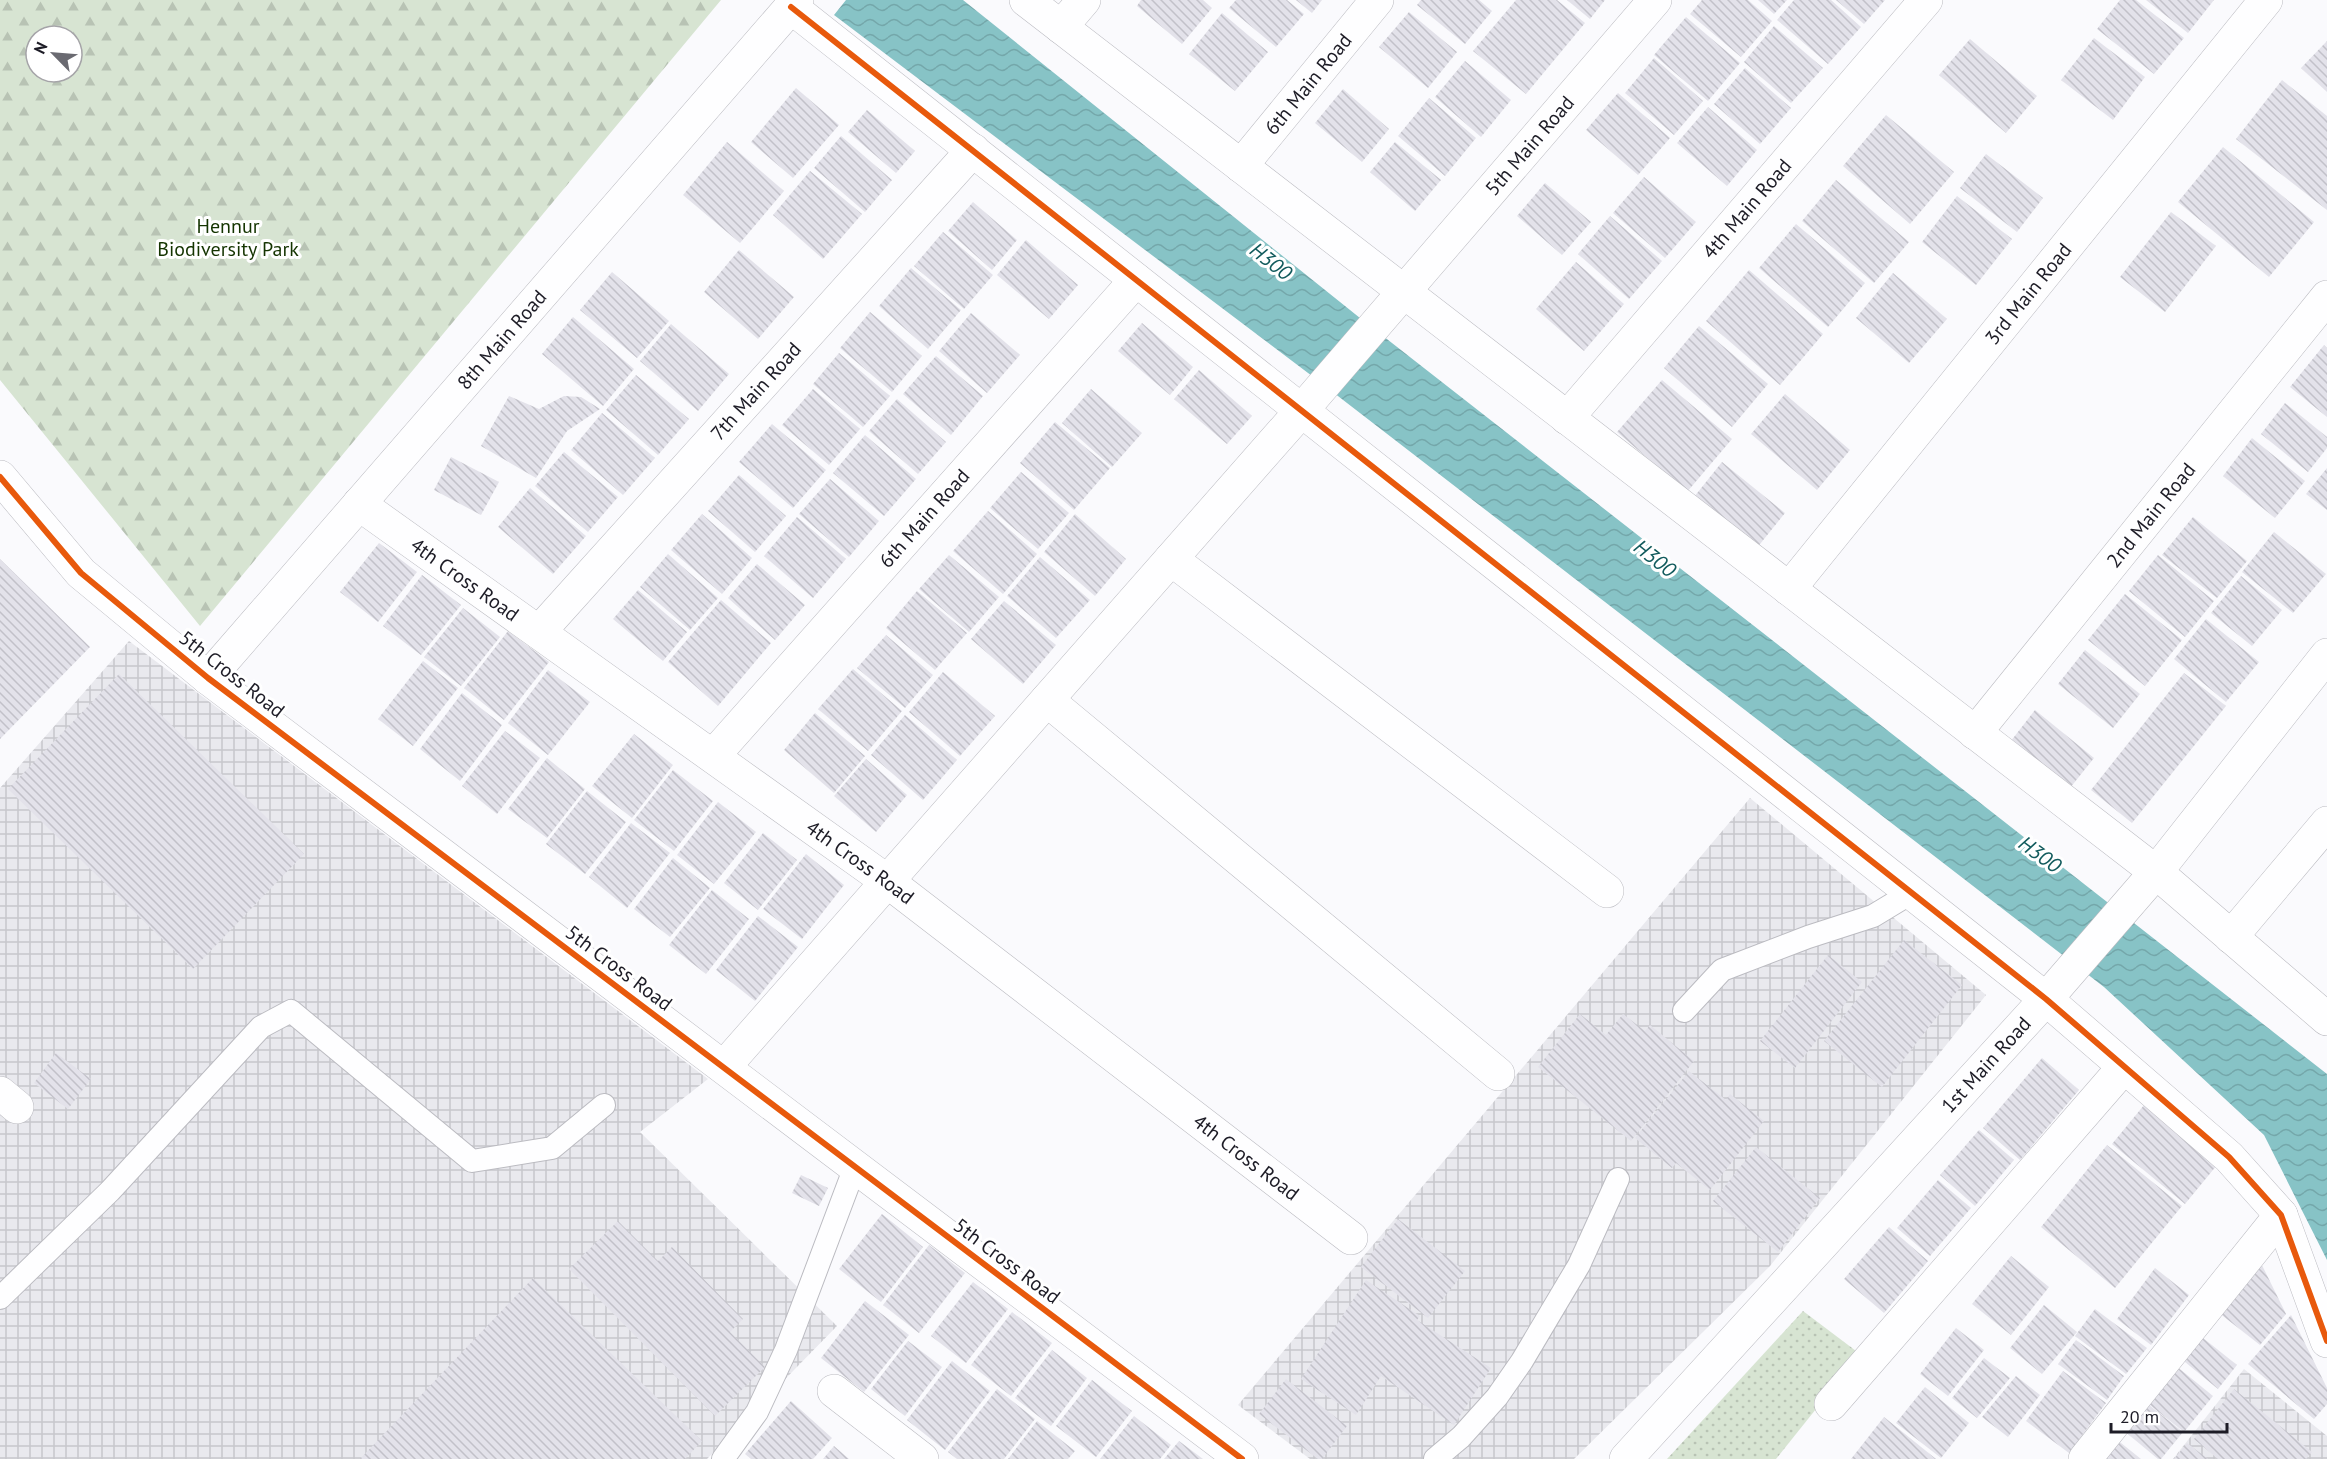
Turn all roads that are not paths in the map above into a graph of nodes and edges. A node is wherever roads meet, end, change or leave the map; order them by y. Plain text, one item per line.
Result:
1 (1026, 0) edge
2 (1084, 0) edge
3 (1377, 0) edge
4 (1655, 0) edge
5 (1926, 0) edge
6 (2266, 0) edge
7 (790, 2) edge
8 (1061, 27) junction
9 (973, 150) junction
10 (1241, 166) junction
11 (1136, 280) junction
12 (1403, 292) junction
13 (2327, 297) edge
14 (1302, 410) junction
15 (1567, 418) junction
16 (0, 477) edge
17 (359, 504) junction
18 (1172, 559) junction
19 (1789, 589) junction
20 (539, 632) junction
21 (2327, 655) edge
22 (208, 678) junction
23 (1047, 700) junction
24 (1975, 733) junction
25 (713, 756) junction
26 (2327, 823) edge
27 (2156, 872) junction
28 (887, 881) junction
29 (1607, 891) dead end
30 (1911, 892) junction
31 (2231, 937) junction
32 (2046, 999) junction
33 (1684, 1011) dead end
34 (2327, 1019) edge
35 (724, 1067) junction
36 (2124, 1067) junction
37 (1498, 1074) dead end
38 (604, 1106) dead end
39 (855, 1167) junction
40 (1618, 1179) dead end
41 (2281, 1215) junction
42 (1351, 1238) dead end
43 (0, 1298) edge
44 (2327, 1341) edge
45 (834, 1391) dead end
46 (1832, 1404) dead end
47 (723, 1459) edge
48 (922, 1459) edge
49 (1242, 1459) edge
50 (1435, 1459) edge
51 (1626, 1459) edge
52 (2085, 1459) edge

1 - 8 street
2 - 8 street
3 - 10 street, 6th Main Road
4 - 12 street, 5th Main Road
5 - 15 street, 4th Main Road
6 - 19 street, 3rd Main Road
7 - 9 street
7 - 17 street, 8th Main Road
8 - 10 street
9 - 11 street
9 - 20 street, 7th Main Road
10 - 12 street
11 - 14 street
11 - 25 street, 6th Main Road
12 - 14 street, 5th Main Road
12 - 15 street
13 - 24 street, 2nd Main Road
14 - 18 street, 5th Main Road
14 - 30 street
15 - 19 street
16 - 22 street, 5th Cross Road
17 - 20 street, 4th Cross Road
17 - 22 street, 8th Main Road
18 - 23 street, 5th Main Road
18 - 29 street
19 - 24 street
20 - 25 street, 4th Cross Road
21 - 27 street, 1st Main Road
22 - 35 street, 5th Cross Road
23 - 28 street, 5th Main Road
23 - 37 street
24 - 27 street
25 - 28 street, 4th Cross Road
26 - 31 street
27 - 31 street
27 - 32 street, 1st Main Road
28 - 35 street, 5th Main Road
28 - 42 street, 4th Cross Road
30 - 32 street
30 - 33 lane
31 - 34 street
32 - 36 street
32 - 51 street, 1st Main Road
35 - 39 street, 5th Cross Road
36 - 41 street
36 - 46 street
38 - 43 lane
39 - 47 lane
39 - 49 street, 5th Cross Road
40 - 50 lane
41 - 44 street
41 - 52 street
45 - 48 street

